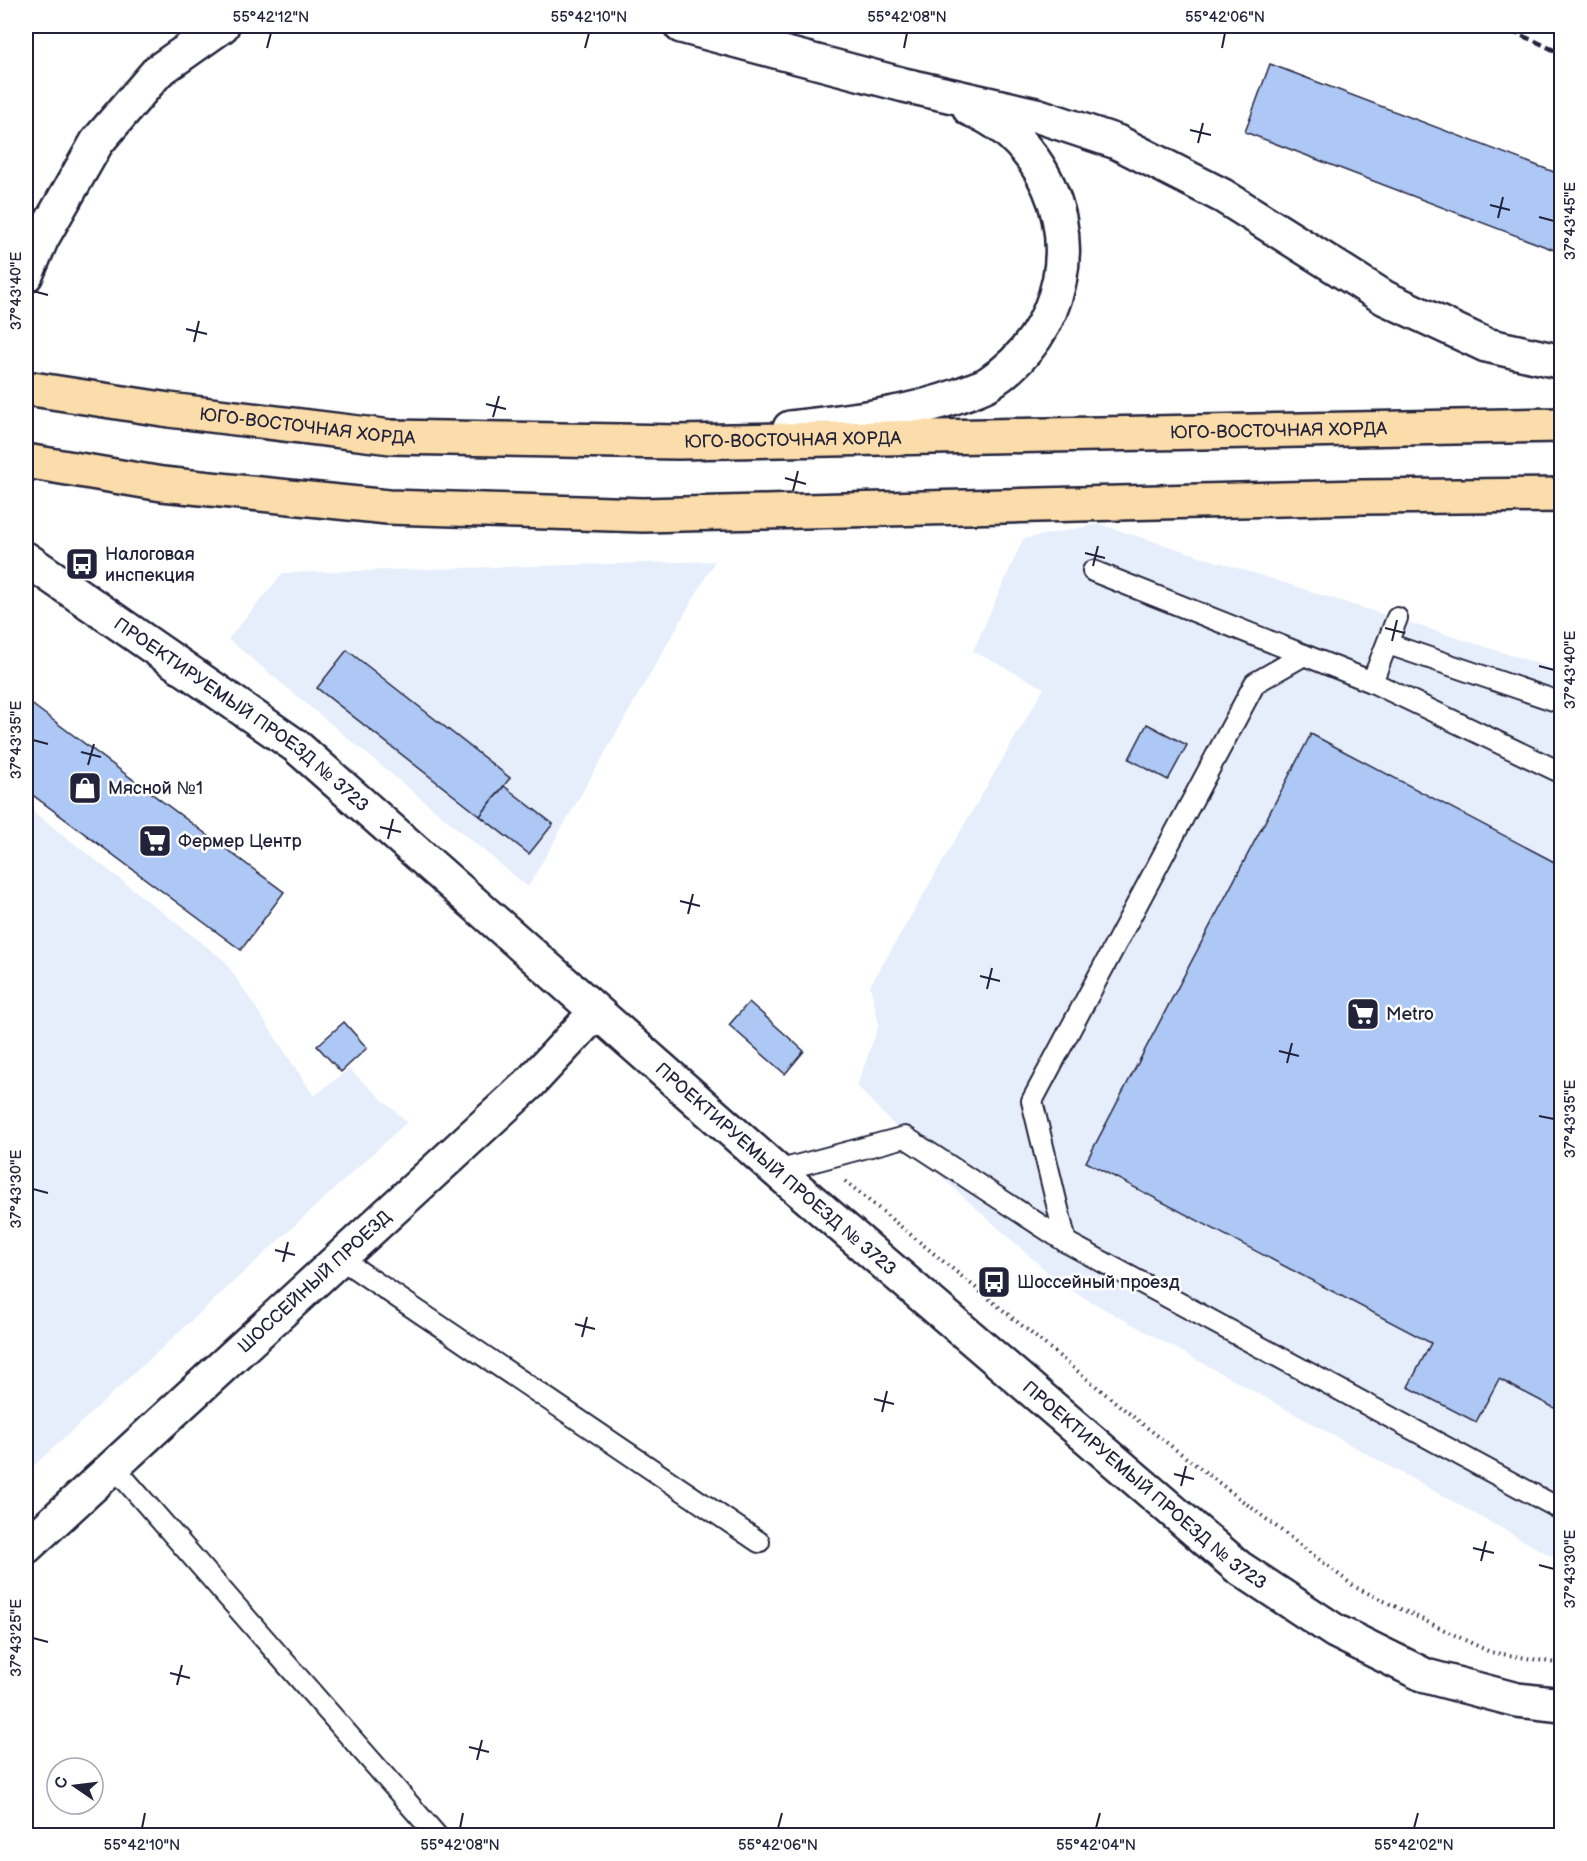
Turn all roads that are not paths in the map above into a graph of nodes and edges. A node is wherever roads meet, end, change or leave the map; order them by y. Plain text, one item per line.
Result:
1 (222, 26) edge
2 (681, 26) edge
3 (904, 85) junction
4 (26, 275) edge
5 (1562, 362) edge
6 (26, 388) edge
7 (1562, 425) edge
8 (678, 442) junction
9 (26, 461) edge
10 (1562, 495) edge
11 (26, 559) edge
12 (1093, 571) dead end
13 (1397, 618) dead end
14 (1388, 644) junction
15 (1304, 655) junction
16 (1372, 682) junction
17 (1562, 703) edge
18 (1562, 773) edge
19 (596, 1012) junction
20 (777, 1171) junction
21 (1066, 1242) junction
22 (341, 1258) junction
23 (114, 1467) junction
24 (1562, 1510) edge
25 (759, 1542) dead end
26 (26, 1547) edge
27 (1562, 1705) edge
28 (437, 1836) edge

1 - 4 main road
2 - 3 main road
3 - 5 main road
3 - 8 main road
6 - 8 main road, ЮГО-ВОСТОЧНАЯ ХОРДА
7 - 8 main road, ЮГО-ВОСТОЧНАЯ ХОРДА
9 - 10 main road
11 - 19 main road, ПРОЕКТИРУЕМЫЙ ПРОЕЗД № 3723
12 - 15 lane
13 - 14 lane
14 - 16 lane
14 - 17 lane
15 - 16 lane
15 - 21 lane
16 - 18 lane
19 - 20 main road, ПРОЕКТИРУЕМЫЙ ПРОЕЗД № 3723
19 - 22 main road, ШОССЕЙНЫЙ ПРОЕЗД
20 - 21 lane
20 - 27 main road, ПРОЕКТИРУЕМЫЙ ПРОЕЗД № 3723
21 - 24 lane
22 - 23 main road, ШОССЕЙНЫЙ ПРОЕЗД
22 - 25 lane
23 - 26 main road, ШОССЕЙНЫЙ ПРОЕЗД
23 - 28 lane

